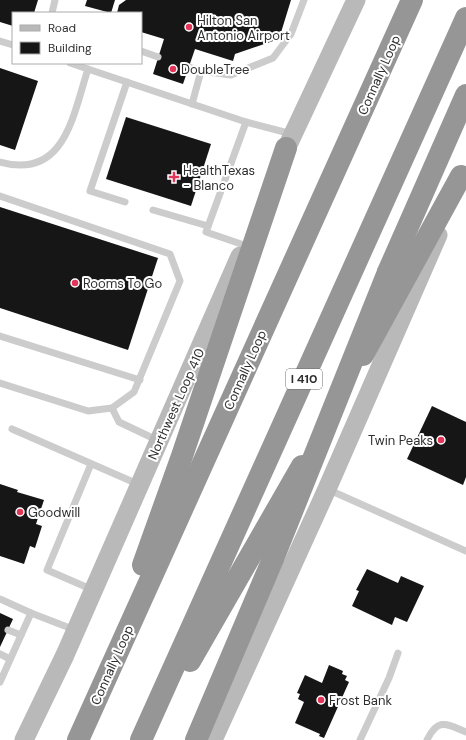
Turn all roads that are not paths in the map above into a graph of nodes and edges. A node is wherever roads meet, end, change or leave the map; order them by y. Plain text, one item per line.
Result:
1 (55, 0) edge
2 (304, 0) edge
3 (349, 0) edge
4 (356, 0) edge
5 (412, 0) edge
6 (52, 12) edge
7 (466, 18) edge
8 (0, 41) edge
9 (12, 45) edge
10 (142, 51) edge
11 (158, 57) dead end
12 (73, 64) edge
13 (189, 67) dead end
14 (325, 67) junction
15 (88, 69) junction
16 (201, 71) junction
17 (127, 82) junction
18 (466, 95) edge
19 (192, 104) junction
20 (246, 122) junction
21 (289, 141) junction
22 (0, 162) edge
23 (463, 170) edge
24 (0, 196) edge
25 (125, 202) dead end
26 (153, 210) dead end
27 (208, 226) junction
28 (244, 245) junction
29 (0, 336) edge
30 (140, 380) junction
31 (0, 383) edge
32 (112, 408) junction
33 (12, 429) dead end
34 (159, 441) junction
35 (91, 464) junction
36 (140, 485) junction
37 (327, 489) junction
38 (466, 551) edge
39 (93, 590) junction
40 (0, 599) edge
41 (31, 613) junction
42 (8, 630) dead end
43 (75, 630) junction
44 (21, 635) junction
45 (398, 652) dead end
46 (0, 654) edge
47 (10, 658) junction
48 (0, 682) edge
49 (87, 720) junction
50 (466, 732) edge
51 (24, 740) edge
52 (78, 740) edge
53 (142, 740) edge
54 (196, 740) edge
55 (213, 740) edge
56 (360, 740) edge
57 (427, 740) edge

1 - 6 lane
2 - 16 lane
3 - 14 main road, Northwest Loop 410
4 - 14 main road, Northwest Loop 410
5 - 49 highway, Connally Loop
7 - 53 highway, I 410
8 - 9 lane
10 - 11 lane
12 - 15 lane
13 - 16 lane
14 - 21 main road, Northwest Loop 410
15 - 17 lane
15 - 22 lane
16 - 19 lane
17 - 19 lane
17 - 25 lane
18 - 54 highway, bridge
19 - 20 lane
20 - 21 lane
20 - 27 lane
21 - 28 main road, Northwest Loop 410
21 - 49 highway
23 - 37 main road
23 - 53 highway
24 - 30 lane
26 - 27 lane
27 - 28 lane
28 - 34 main road, Northwest Loop 410
29 - 30 lane
30 - 32 lane
31 - 32 lane
32 - 34 lane
33 - 35 lane
34 - 36 main road, Northwest Loop 410
35 - 36 lane
35 - 39 lane
36 - 39 main road, Northwest Loop 410
37 - 38 lane
37 - 55 main road
39 - 43 main road, Northwest Loop 410
40 - 41 lane
41 - 43 lane
41 - 44 lane
42 - 44 lane
43 - 51 main road, Northwest Loop 410
44 - 47 lane
45 - 56 lane
46 - 47 lane
47 - 48 lane
49 - 52 highway, Connally Loop
50 - 57 lane

